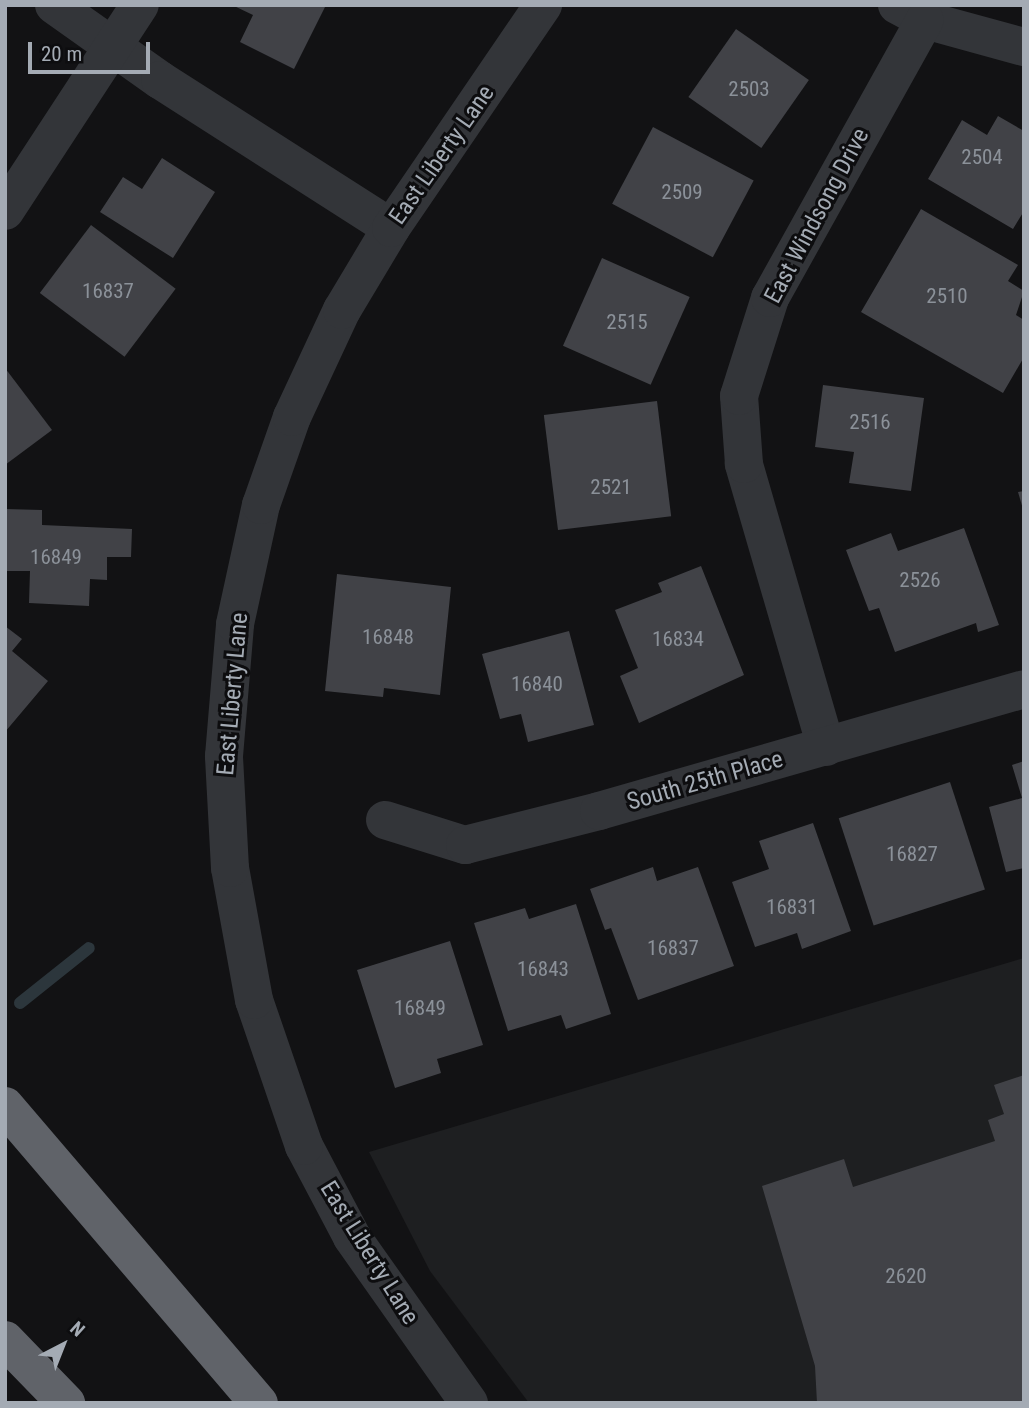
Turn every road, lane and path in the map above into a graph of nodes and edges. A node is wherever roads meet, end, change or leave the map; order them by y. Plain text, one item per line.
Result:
1 (54, 5) edge
2 (140, 5) edge
3 (543, 5) edge
4 (911, 13) edge
5 (114, 47) junction
6 (1024, 47) edge
7 (5, 211) edge
8 (391, 228) junction
9 (1024, 689) edge
10 (826, 747) junction
11 (386, 820) dead end
12 (5, 1106) edge
13 (5, 1340) edge
14 (66, 1403) edge
15 (259, 1403) edge
16 (469, 1403) edge

1 - 5 street
2 - 5 street
3 - 8 street, East Liberty Lane
4 - 6 street
4 - 10 street, East Windsong Drive
5 - 7 street
5 - 8 street
8 - 16 street, East Liberty Lane
9 - 10 street, South 25th Place
10 - 11 street, South 25th Place
12 - 15 highway
13 - 14 highway

